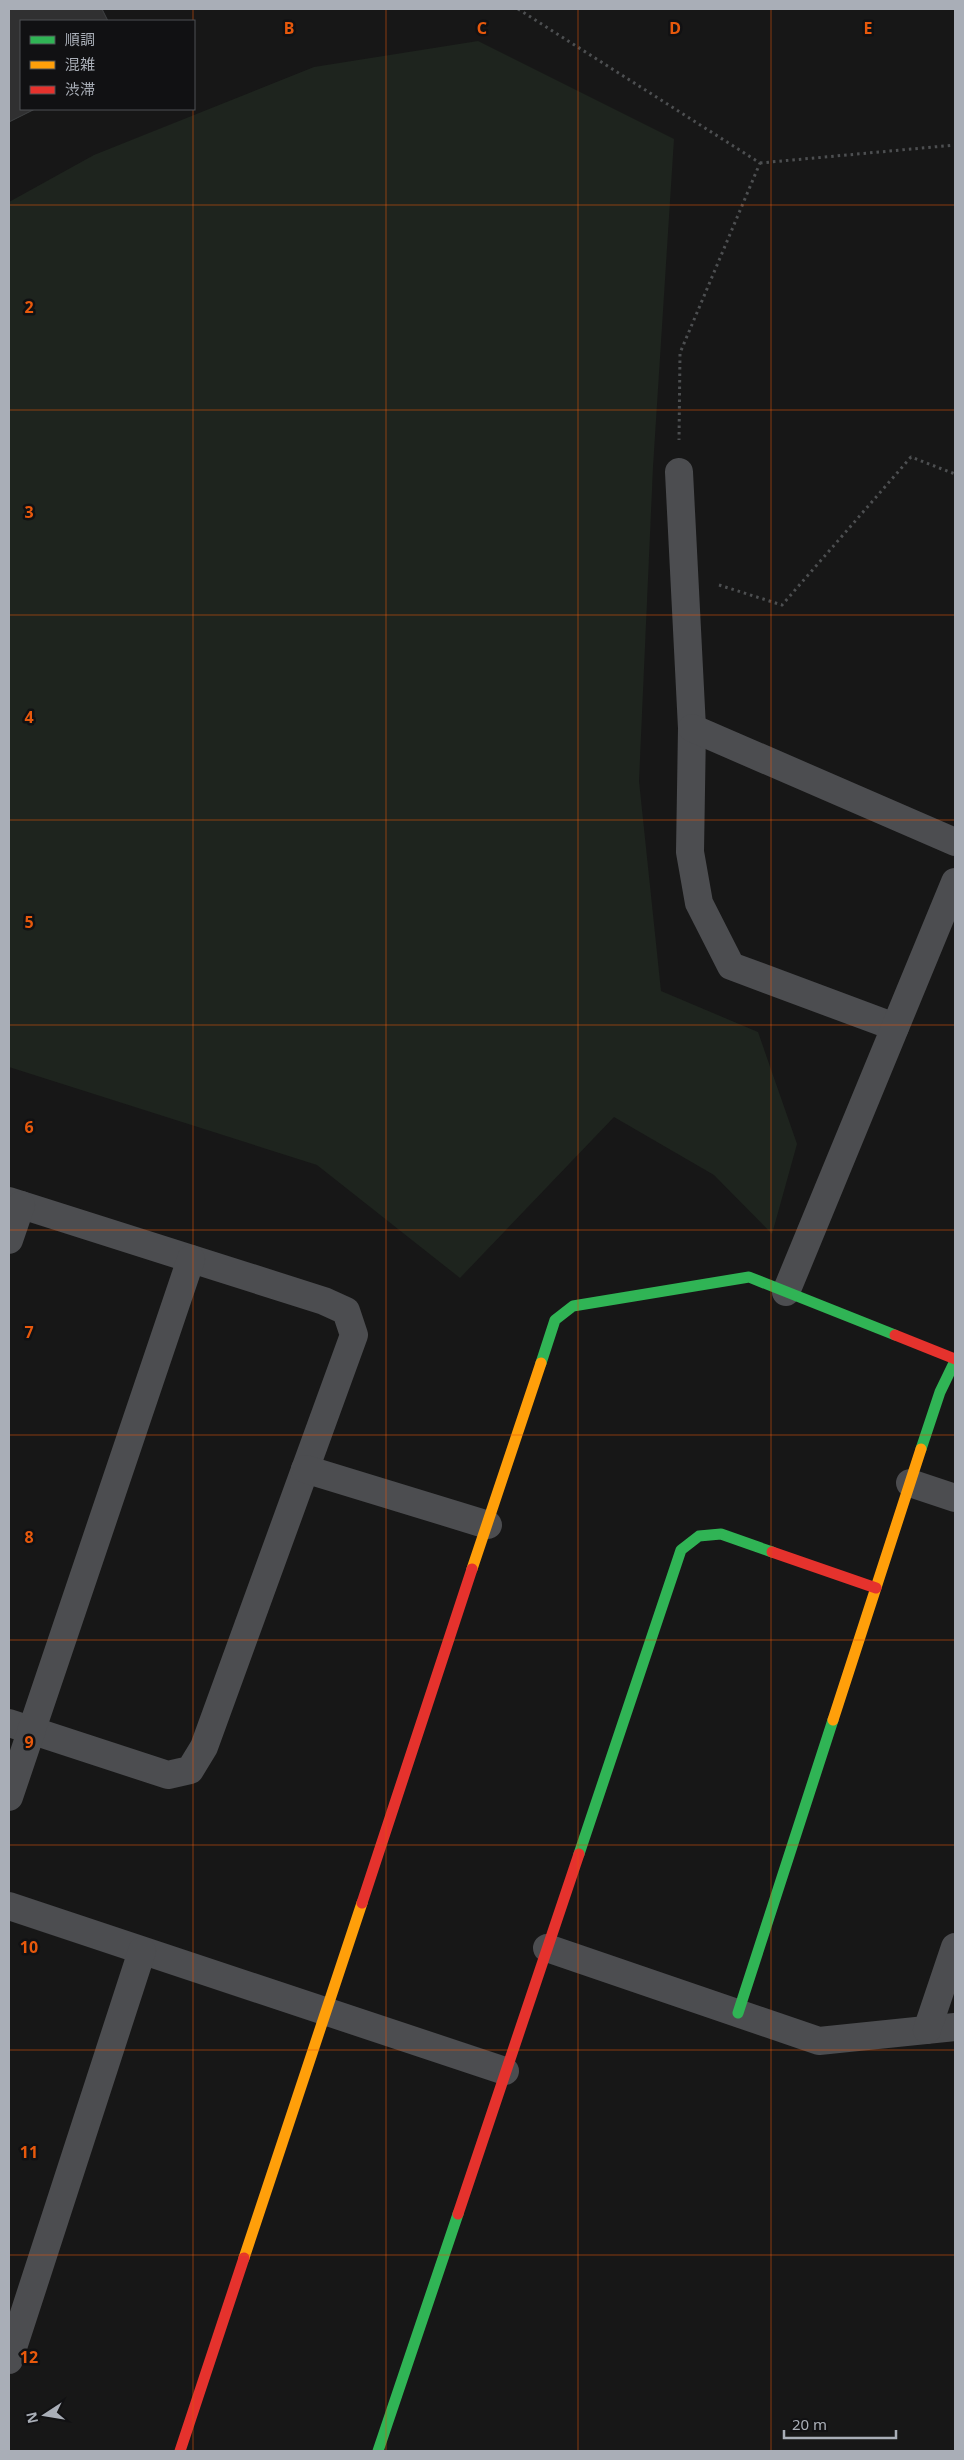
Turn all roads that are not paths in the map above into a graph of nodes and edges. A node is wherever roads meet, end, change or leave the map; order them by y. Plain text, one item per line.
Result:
1 (678, 472) road end
2 (692, 728) junction
3 (955, 842) edge
4 (955, 882) edge
5 (895, 1027) junction
6 (15, 1203) edge
7 (9, 1240) edge
8 (190, 1259) junction
9 (786, 1292) junction
10 (955, 1360) edge
11 (305, 1470) junction
12 (910, 1483) junction
13 (955, 1498) edge
14 (488, 1525) junction
15 (876, 1588) junction
16 (20, 1726) edge
17 (9, 1797) edge
18 (9, 1906) edge
19 (955, 1947) edge
20 (547, 1948) junction
21 (142, 1950) junction
22 (326, 2012) junction
23 (738, 2013) junction
24 (955, 2027) edge
25 (927, 2030) junction
26 (505, 2072) junction
27 (9, 2360) edge
28 (180, 2451) edge
29 (378, 2451) edge

1 - 2 street
2 - 3 street
2 - 5 street
4 - 5 street
5 - 9 street
6 - 7 street
6 - 8 street
8 - 11 street
8 - 16 street
9 - 10 street
9 - 14 street
10 - 12 street
11 - 14 street
11 - 16 street
12 - 13 street
12 - 15 street
14 - 22 street
15 - 20 street
15 - 23 street
16 - 17 street
18 - 21 street
19 - 25 street
20 - 23 street
20 - 26 street
21 - 22 street
21 - 27 street
22 - 26 street
22 - 28 street
23 - 25 street
24 - 25 street
26 - 29 street

